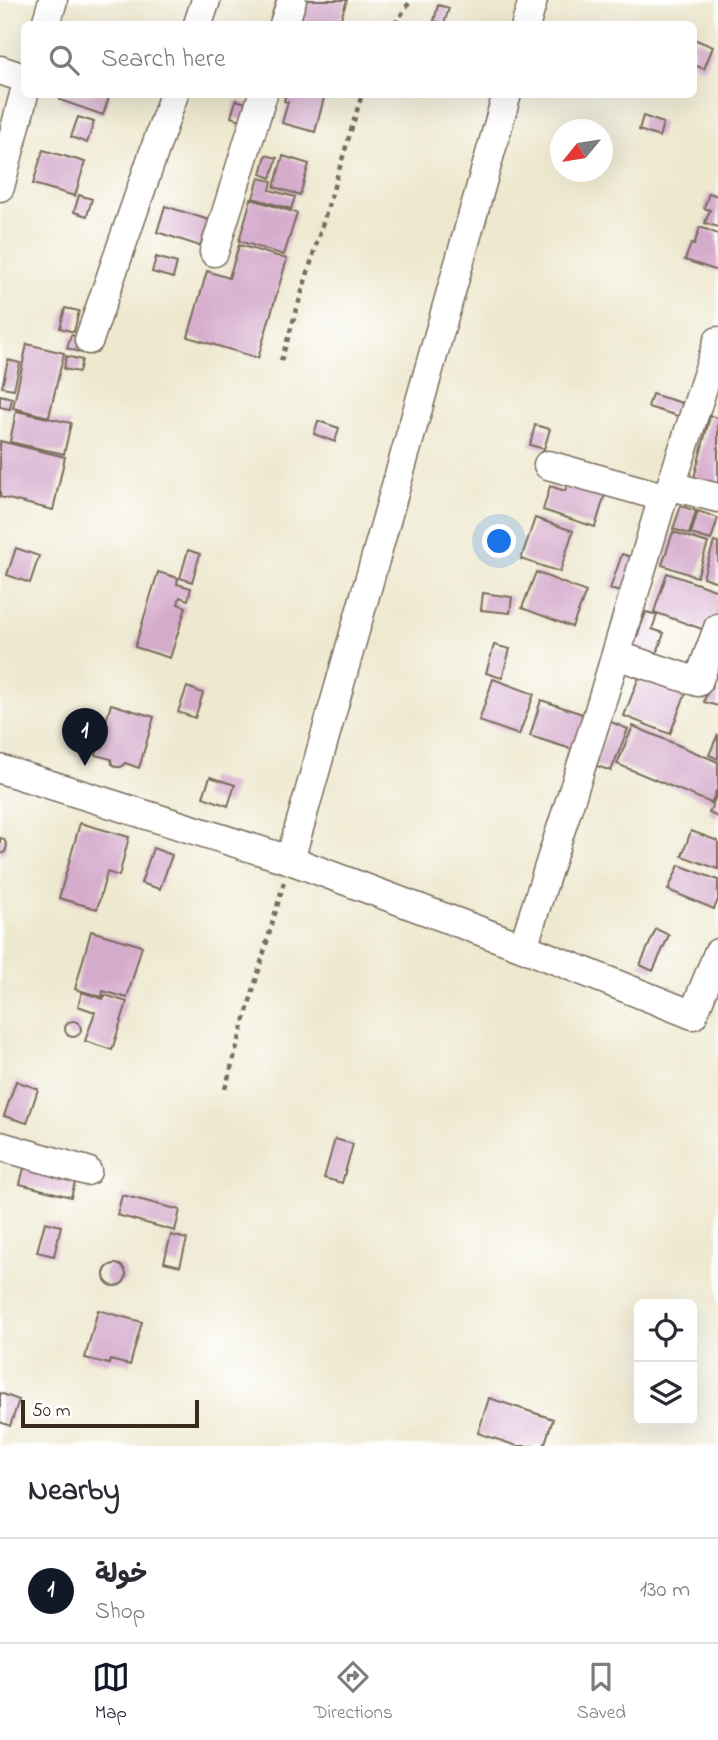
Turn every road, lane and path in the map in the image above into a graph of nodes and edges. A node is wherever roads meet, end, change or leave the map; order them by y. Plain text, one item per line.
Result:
1 (54, 0) edge
2 (206, 0) edge
3 (292, 0) edge
4 (411, 0) edge
5 (533, 0) edge
6 (47, 21) edge
7 (199, 21) edge
8 (286, 21) edge
9 (397, 21) edge
10 (527, 21) edge
11 (0, 69) edge
12 (21, 77) edge
13 (23, 98) edge
14 (173, 98) edge
15 (262, 98) edge
16 (361, 98) edge
17 (506, 98) edge
18 (0, 187) edge
19 (215, 253) dead end
20 (89, 340) dead end
21 (718, 341) edge
22 (281, 361) dead end
23 (707, 410) edge
24 (548, 465) dead end
25 (667, 492) junction
26 (718, 498) edge
27 (718, 628) edge
28 (616, 655) junction
29 (0, 769) edge
30 (290, 860) junction
31 (523, 947) junction
32 (718, 953) edge
33 (225, 1089) dead end
34 (0, 1146) edge
35 (87, 1171) dead end

1 - 6 street
2 - 7 street
3 - 8 street
4 - 9 path
5 - 10 street
11 - 12 street
13 - 18 street
14 - 20 street
15 - 19 street
16 - 22 path
17 - 30 street
21 - 23 street
23 - 25 street
24 - 25 street
25 - 26 street
25 - 28 street
27 - 28 street
28 - 31 street
29 - 30 street
30 - 31 street
30 - 33 path
31 - 32 street
34 - 35 street

